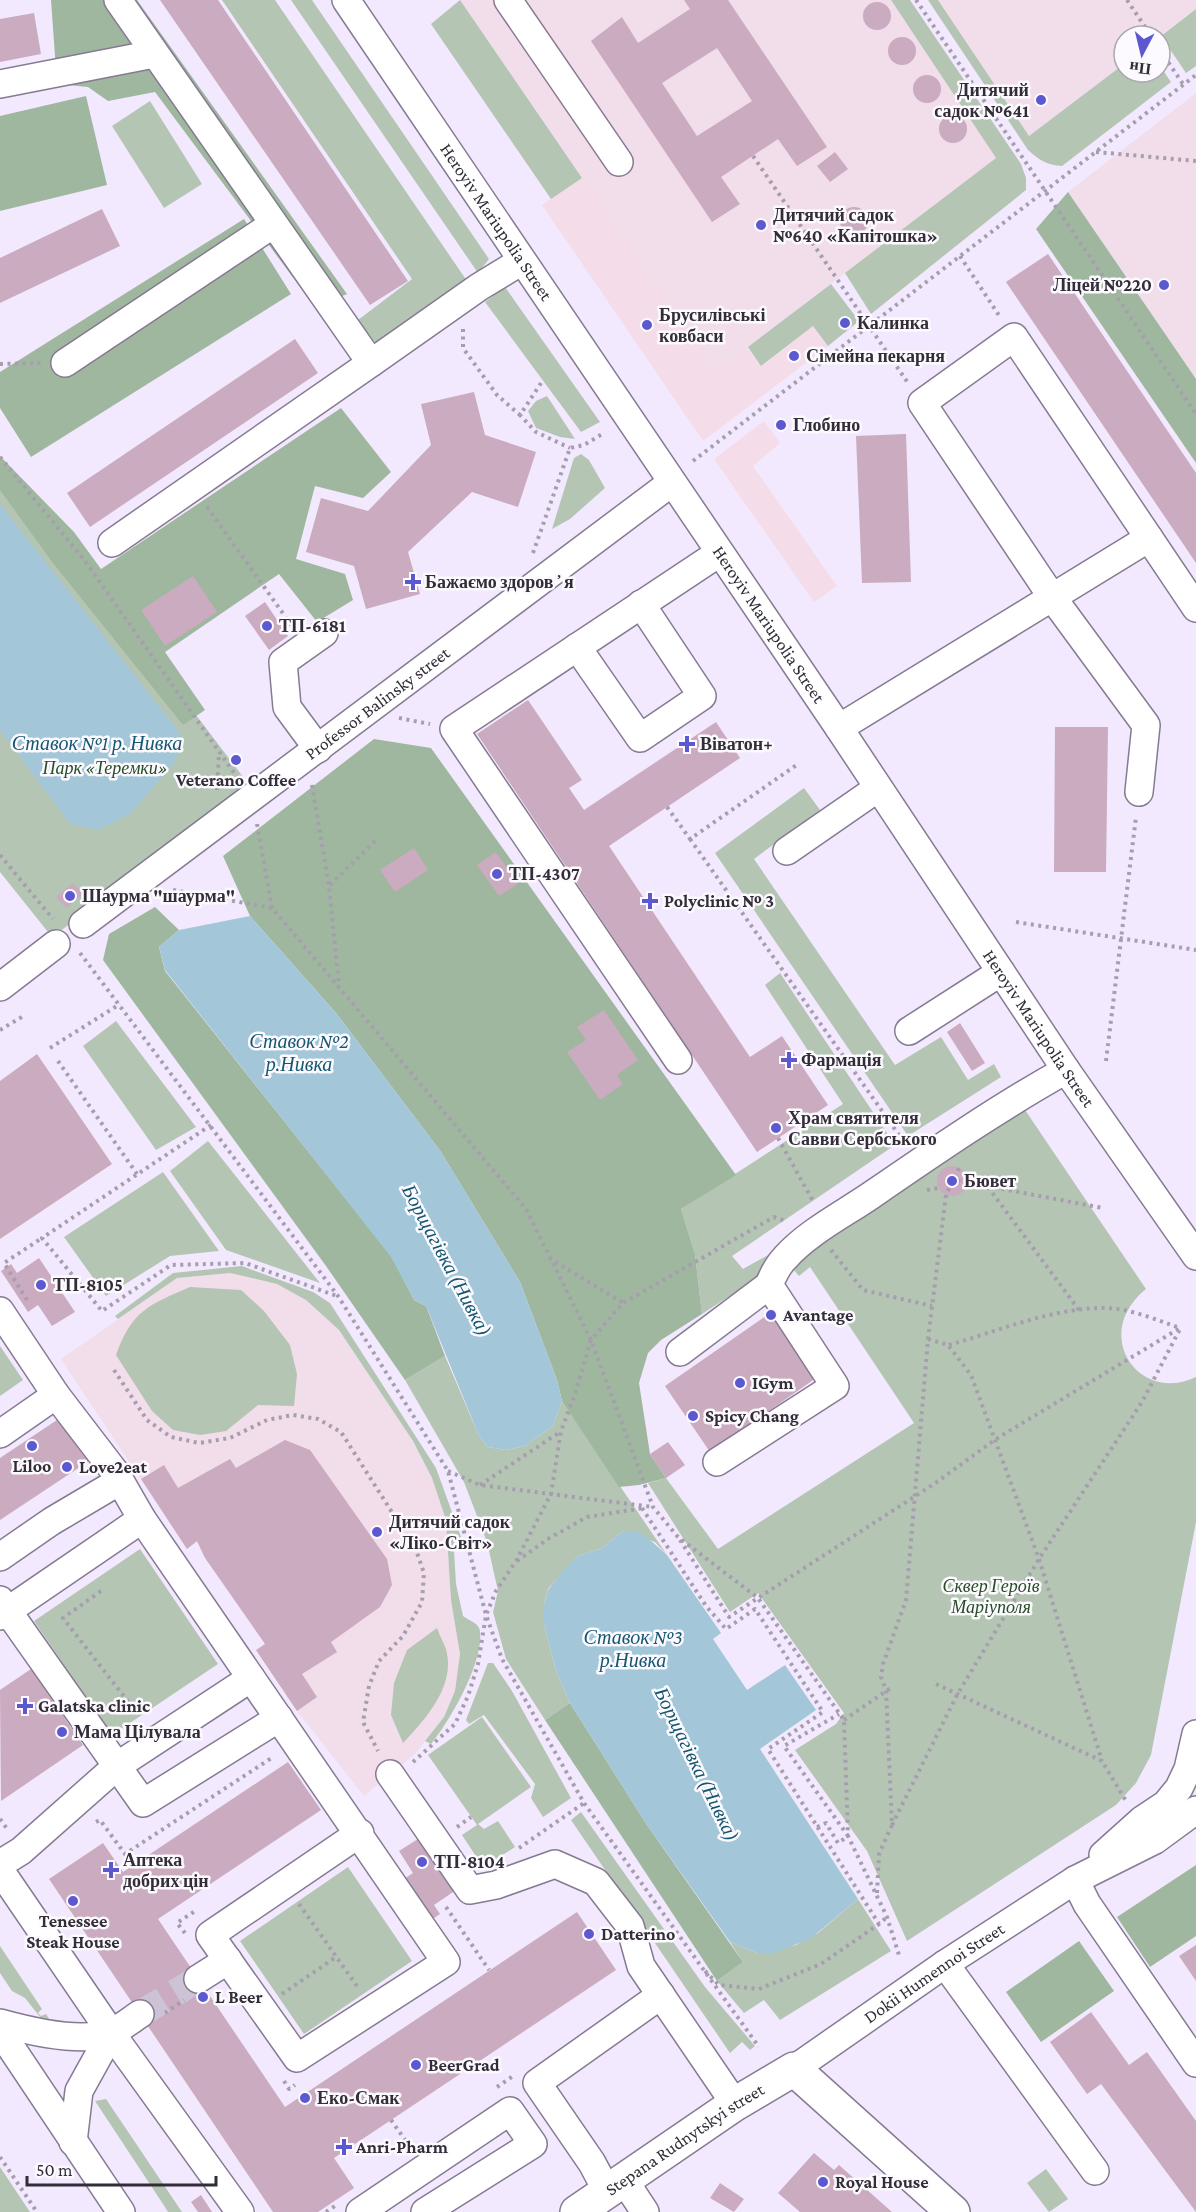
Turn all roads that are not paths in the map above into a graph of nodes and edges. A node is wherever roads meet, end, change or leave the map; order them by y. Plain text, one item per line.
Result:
1 (118, 0) edge
2 (508, 0) edge
3 (352, 2) edge
4 (154, 54) junction
5 (0, 84) edge
6 (619, 162) dead end
7 (272, 225) junction
8 (520, 262) junction
9 (65, 363) road end
10 (371, 363) junction
11 (671, 483) junction
12 (1149, 538) junction
13 (112, 543) dead end
14 (719, 553) junction
15 (1052, 597) junction
16 (641, 604) junction
17 (1196, 608) edge
18 (315, 640) road end
19 (577, 647) junction
20 (839, 728) junction
21 (312, 754) junction
22 (878, 788) junction
23 (1140, 792) road end
24 (787, 851) dead end
25 (1001, 972) junction
26 (0, 987) edge
27 (909, 1031) dead end
28 (678, 1060) dead end
29 (1066, 1070) junction
30 (1194, 1256) edge
31 (769, 1286) junction
32 (0, 1311) edge
33 (680, 1352) dead end
34 (57, 1395) junction
35 (0, 1434) edge
36 (717, 1462) dead end
37 (118, 1482) junction
38 (142, 1519) junction
39 (0, 1557) edge
40 (3, 1608) edge
41 (251, 1678) junction
42 (279, 1718) junction
43 (1196, 1734) edge
44 (117, 1766) junction
45 (391, 1776) road end
46 (1196, 1810) edge
47 (360, 1833) junction
48 (2, 1870) edge
49 (1075, 1880) junction
50 (945, 1964) junction
51 (661, 1995) junction
52 (148, 2017) tunnel mouth
53 (0, 2023) edge
54 (0, 2031) edge
55 (111, 2032) junction
56 (1193, 2051) edge
57 (794, 2069) junction
58 (735, 2104) junction
59 (73, 2142) junction
60 (1095, 2171) dead end
61 (616, 2185) junction
62 (121, 2212) edge
63 (240, 2212) edge
64 (360, 2212) edge
65 (425, 2212) edge
66 (577, 2212) edge
67 (645, 2212) edge
68 (953, 2212) edge

1 - 4 street
2 - 6 street
3 - 8 street, Heroyiv Mariupolia Street
4 - 5 street
4 - 7 street
7 - 9 street
7 - 10 street
8 - 10 street
8 - 11 street, Heroyiv Mariupolia Street
10 - 13 street
11 - 14 street, Heroyiv Mariupolia Street
11 - 21 street, Professor Balinsky street
12 - 15 street
12 - 15 street
12 - 17 street
14 - 16 street
14 - 20 street, Heroyiv Mariupolia Street
15 - 20 street
15 - 23 street
16 - 19 street
16 - 19 street
18 - 21 street
19 - 28 street
20 - 22 street, Heroyiv Mariupolia Street
21 - 26 street, Professor Balinsky street
22 - 24 street
22 - 25 street, Heroyiv Mariupolia Street
25 - 27 street
25 - 29 street, Heroyiv Mariupolia Street
29 - 30 street, Heroyiv Mariupolia Street
29 - 31 street
31 - 33 street
31 - 36 street
32 - 34 street
34 - 35 street
34 - 37 street
37 - 38 street
37 - 39 street
38 - 40 street
38 - 41 street
40 - 44 street
41 - 42 street
41 - 44 street
42 - 44 street
42 - 47 street
43 - 49 street, Dokii Humennoi Street
44 - 48 street
45 - 51 street
46 - 49 street, Dokii Humennoi Street
47 - 47 street
48 - 55 street
49 - 50 street, Dokii Humennoi Street
49 - 56 street
50 - 57 street, Dokii Humennoi Street
50 - 60 street
51 - 58 street
51 - 61 street
52 - 55 street
53 - 55 street
54 - 59 street
55 - 59 street
55 - 63 street
57 - 58 main road, Stepana Rudnytskyi street
57 - 68 main road
58 - 61 main road, Stepana Rudnytskyi street
59 - 62 street
61 - 66 main road, Stepana Rudnytskyi street
61 - 67 street
64 - 65 street

